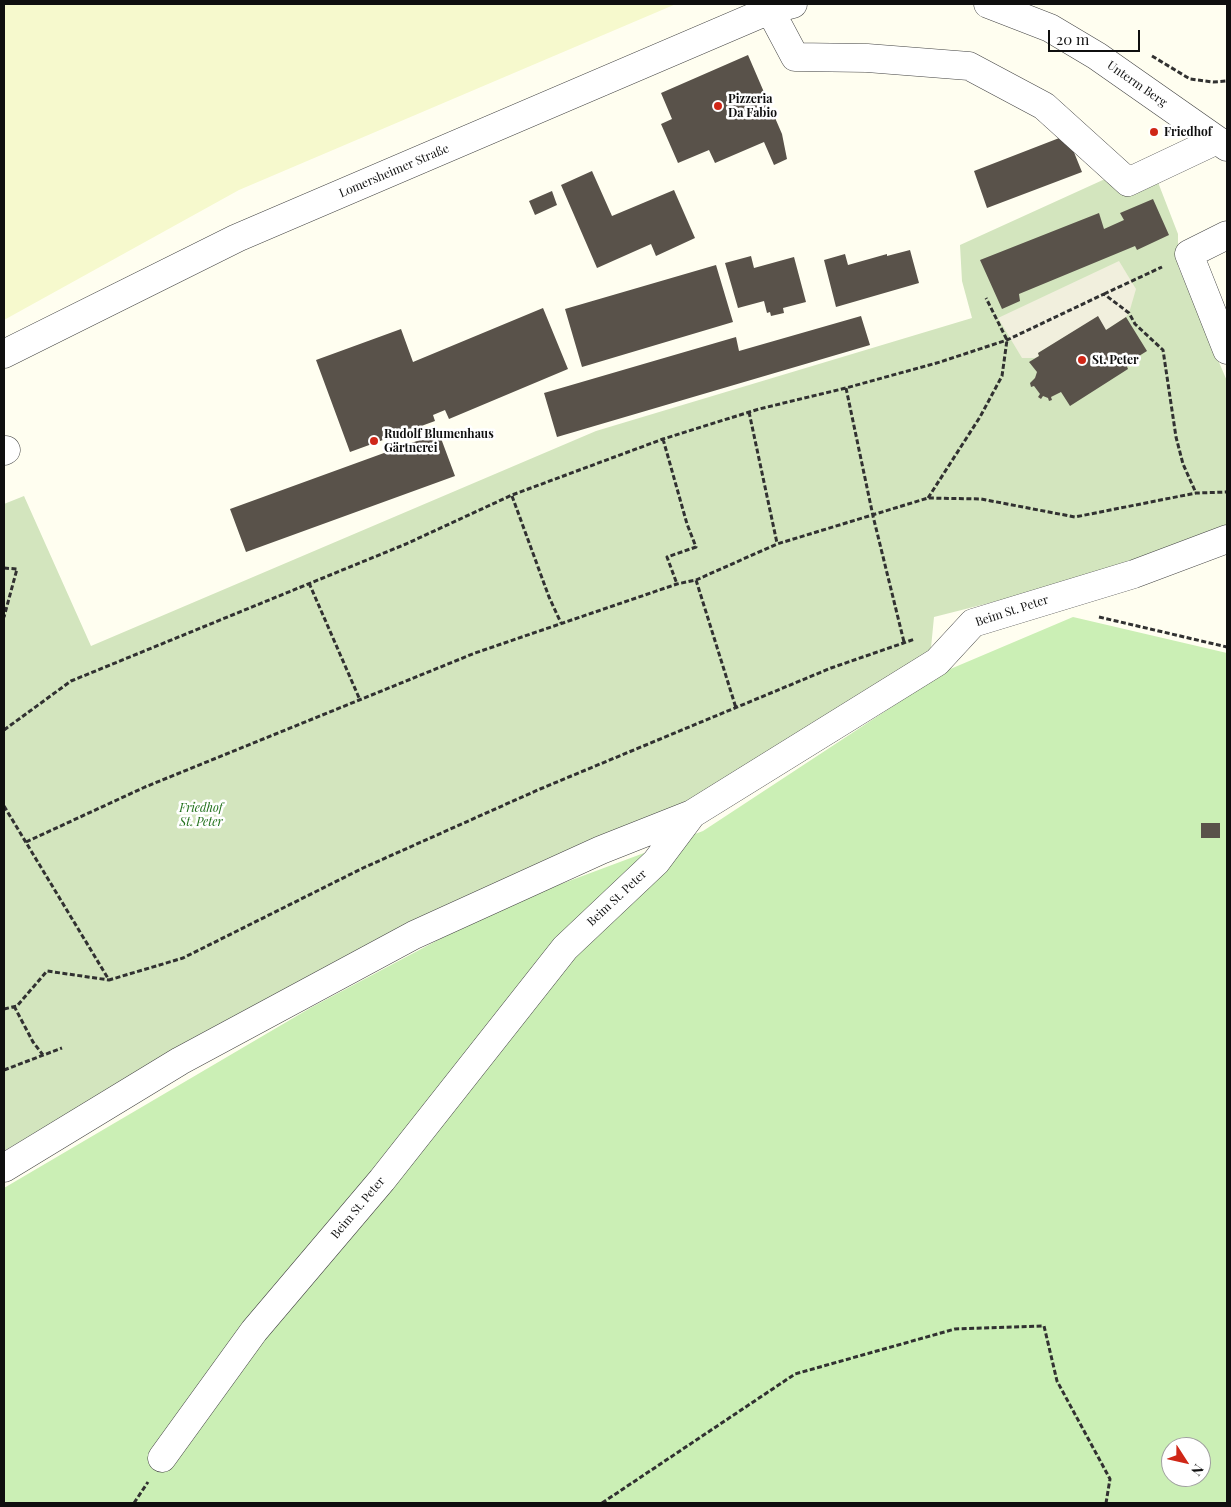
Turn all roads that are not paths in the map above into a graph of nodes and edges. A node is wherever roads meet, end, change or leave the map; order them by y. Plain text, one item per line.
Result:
1 (988, 4) edge
2 (782, 7) edge
3 (1222, 143) edge
4 (1227, 235) edge
5 (1227, 350) edge
6 (4, 354) edge
7 (1227, 539) edge
8 (692, 814) junction
9 (4, 1168) edge
10 (162, 1458) dead end

1 - 3 street, Unterm Berg
2 - 3 street
2 - 6 street, Lomersheimer Straße
4 - 5 street
7 - 8 street, Beim St. Peter
8 - 9 street
8 - 10 street, Beim St. Peter

